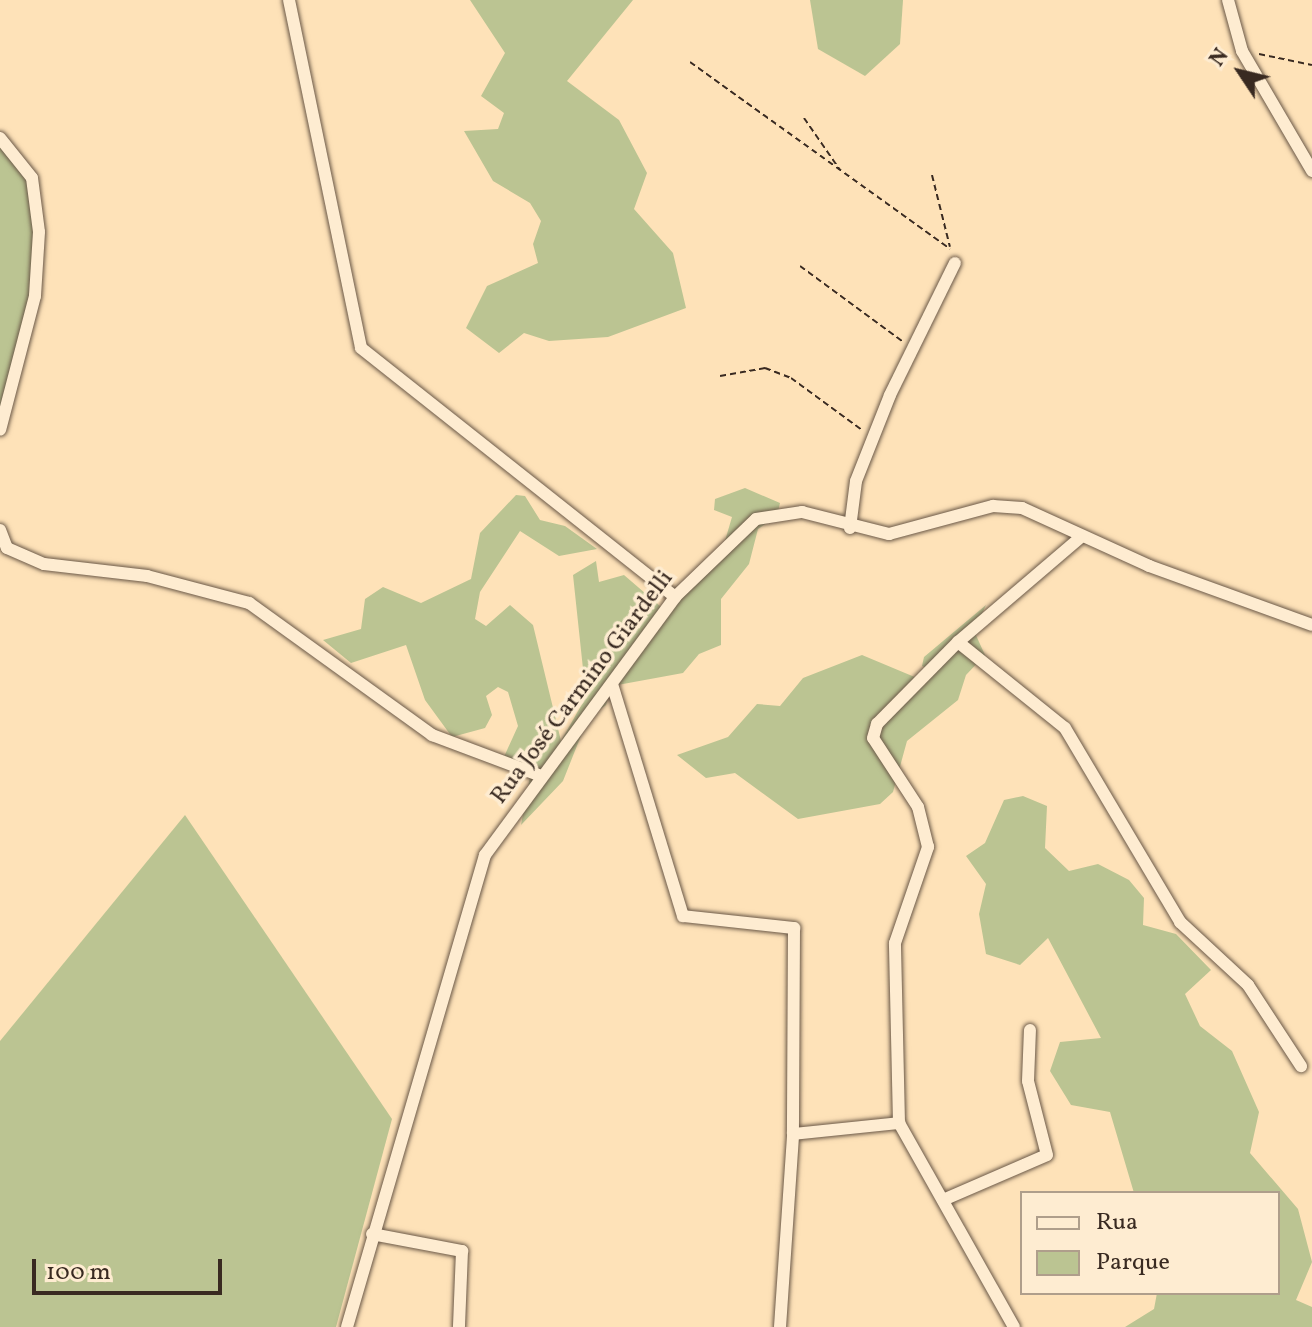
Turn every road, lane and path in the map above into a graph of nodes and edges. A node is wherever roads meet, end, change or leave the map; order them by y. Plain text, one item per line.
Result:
1 (289, 0) edge
2 (1228, 0) edge
3 (1242, 51) junction
4 (690, 62) dead end
5 (1312, 65) edge
6 (804, 118) dead end
7 (0, 138) edge
8 (840, 171) junction
9 (1312, 171) edge
10 (932, 175) dead end
11 (950, 249) junction
12 (955, 263) joint
13 (800, 266) dead end
14 (912, 349) junction
15 (720, 376) dead end
16 (0, 430) edge
17 (873, 438) junction
18 (850, 528) junction
19 (0, 530) edge
20 (1082, 536) junction
21 (3, 550) edge
22 (675, 597) junction
23 (1312, 625) edge
24 (958, 642) junction
25 (612, 684) junction
26 (541, 776) junction
27 (1030, 1030) dead end
28 (1301, 1066) dead end
29 (899, 1123) junction
30 (793, 1134) junction
31 (943, 1200) junction
32 (372, 1234) junction
33 (347, 1327) edge
34 (459, 1327) edge
35 (780, 1327) edge
36 (1014, 1327) edge

1 - 22 street
2 - 3 street
3 - 5 path
3 - 9 street
4 - 8 path
6 - 8 path
7 - 16 street
8 - 11 path
10 - 11 path
11 - 12 path
12 - 14 street
13 - 14 path
14 - 17 street
15 - 17 path
17 - 18 street
18 - 20 street, Rua José Carmino Giardelli
18 - 22 street, Rua José Carmino Giardelli
19 - 21 street
20 - 23 street, Rua José Carmino Giardelli
20 - 24 street
21 - 26 street
22 - 25 street, Rua José Carmino Giardelli
24 - 28 street
24 - 29 street
25 - 26 street, Rua José Carmino Giardelli
25 - 30 street
26 - 32 street, Rua José Carmino Giardelli
27 - 31 street
29 - 30 street
29 - 31 street
30 - 35 street
31 - 36 street
32 - 33 street, Rua José Carmino Giardelli
32 - 34 street

